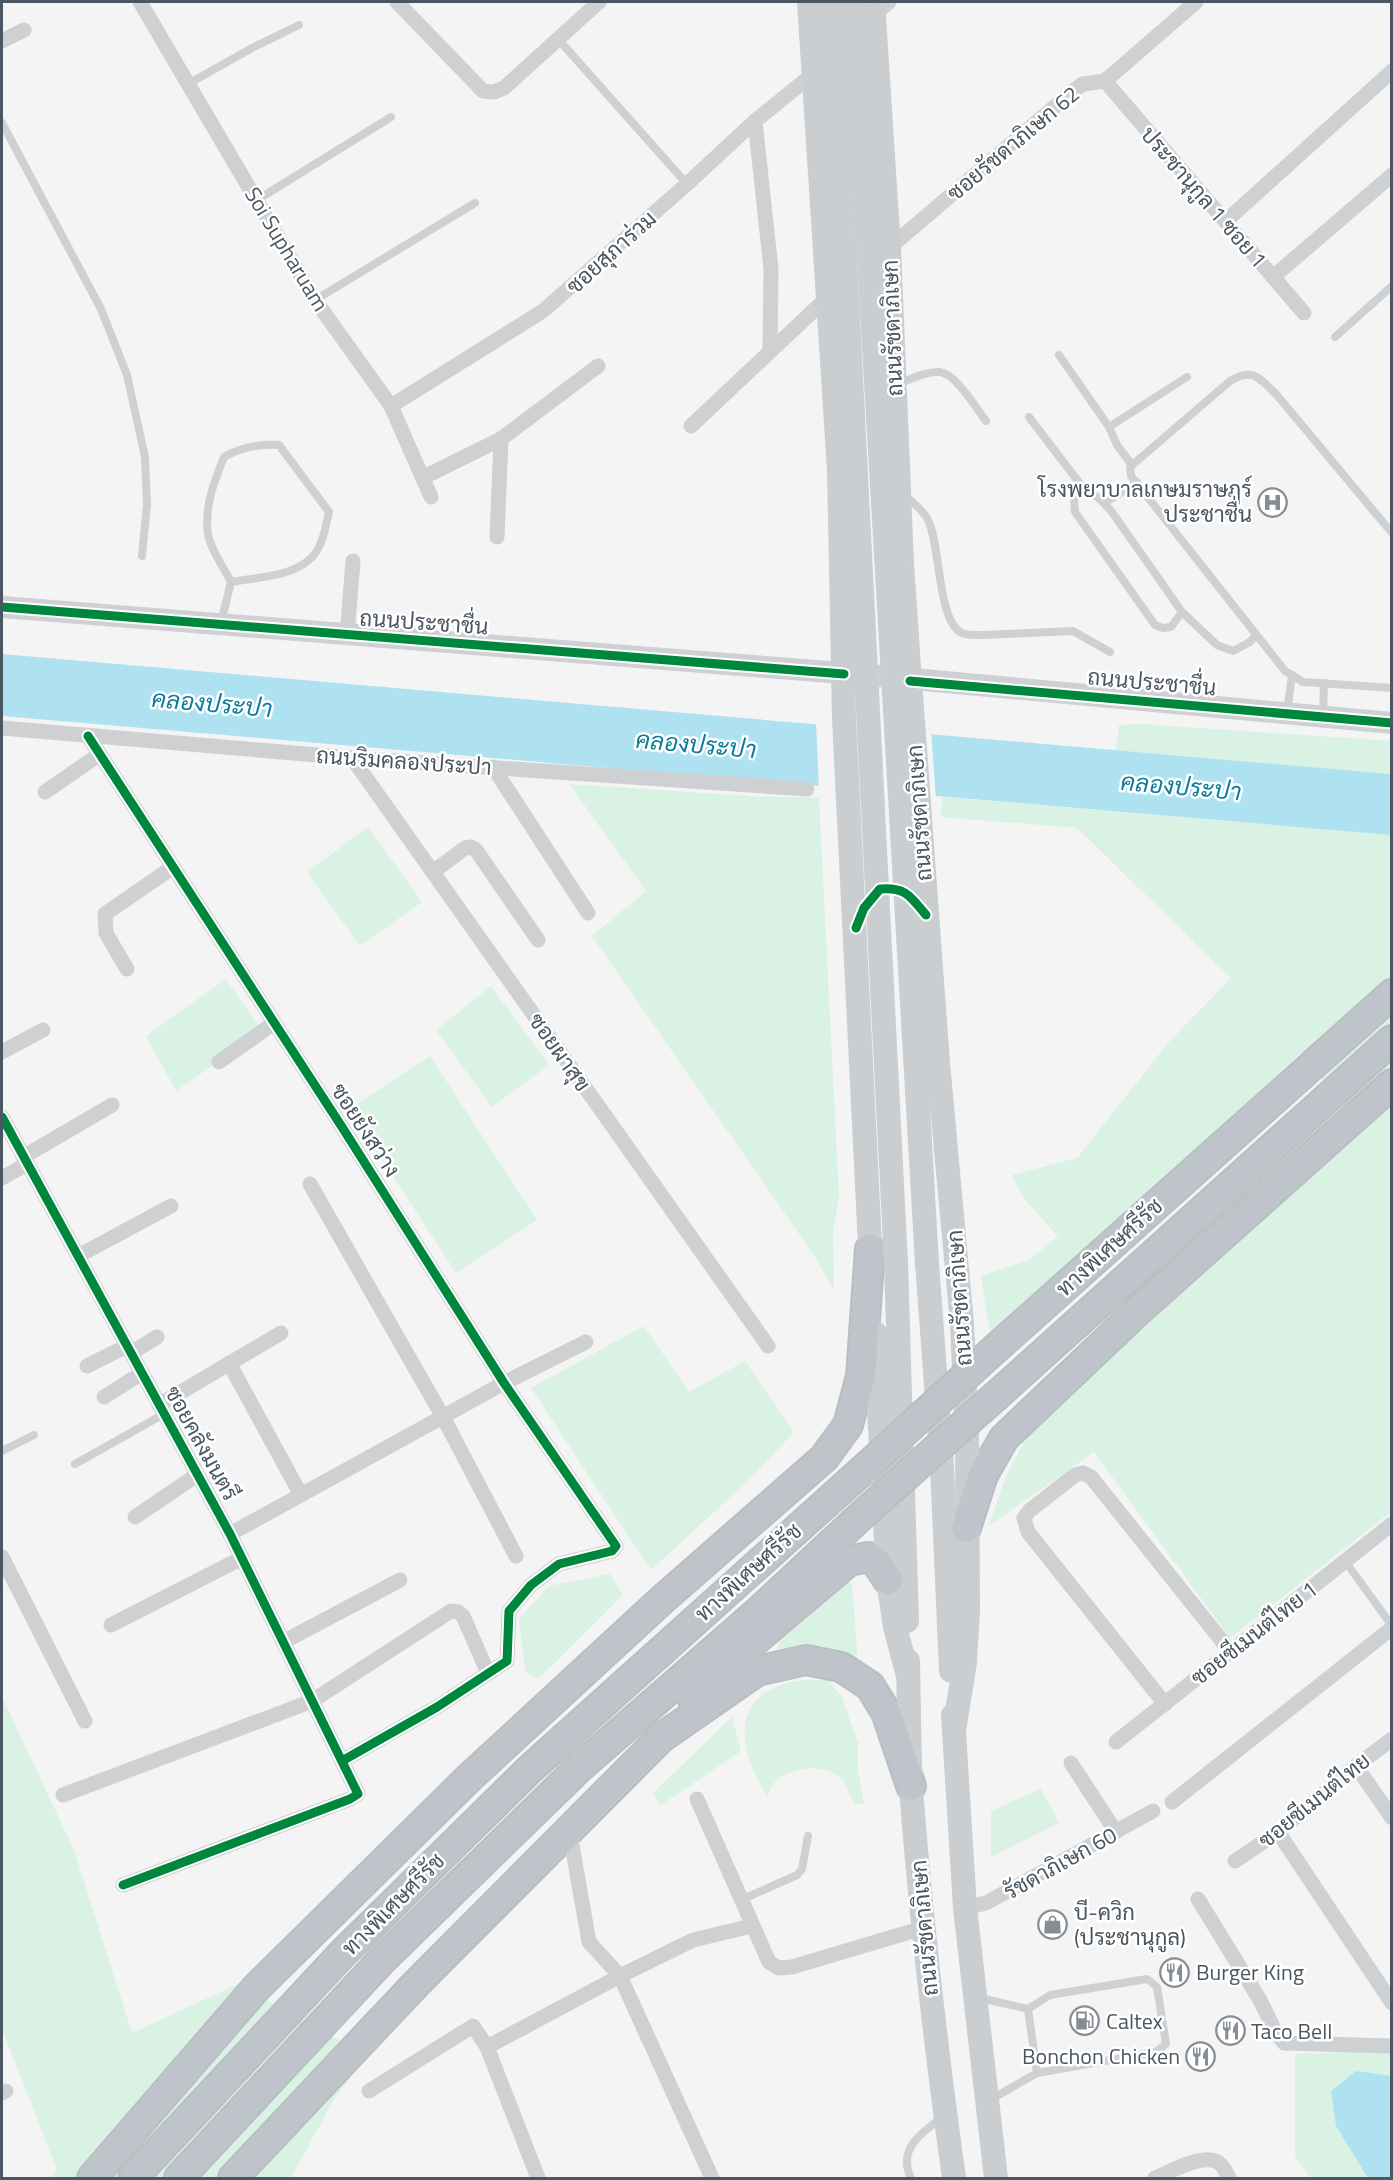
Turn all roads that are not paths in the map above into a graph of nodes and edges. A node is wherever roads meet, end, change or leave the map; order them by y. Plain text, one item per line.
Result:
1 (140, 2) edge
2 (397, 2) edge
3 (599, 2) edge
4 (809, 2) edge
5 (832, 2) edge
6 (1196, 2) edge
7 (873, 5) edge
8 (299, 26) dead end
9 (24, 30) dead end
10 (558, 39) junction
11 (2, 41) edge
12 (1392, 70) edge
13 (813, 74) junction
14 (1105, 81) junction
15 (188, 84) junction
16 (391, 117) dead end
17 (755, 121) junction
18 (2, 123) edge
19 (1392, 175) edge
20 (687, 184) junction
21 (257, 200) junction
22 (475, 202) dead end
23 (1226, 221) junction
24 (889, 248) junction
25 (1273, 278) junction
26 (1392, 286) edge
27 (829, 296) junction
28 (315, 300) junction
29 (1304, 313) dead end
30 (1335, 337) dead end
31 (770, 351) junction
32 (1059, 355) dead end
33 (598, 366) dead end
34 (1187, 377) dead end
35 (834, 387) junction
36 (894, 387) junction
37 (391, 406) junction
38 (1029, 417) dead end
39 (986, 421) dead end
40 (691, 426) dead end
41 (1109, 427) junction
42 (501, 439) junction
43 (1132, 465) junction
44 (424, 477) junction
45 (1137, 482) junction
46 (1081, 485) junction
47 (899, 489) junction
48 (431, 496) dead end
49 (1105, 503) junction
50 (1392, 533) edge
51 (497, 537) dead end
52 (142, 556) dead end
53 (353, 561) dead end
54 (231, 582) junction
55 (2, 607) edge
56 (1182, 612) junction
57 (220, 626) junction
58 (1256, 635) junction
59 (347, 636) junction
60 (1110, 652) dead end
61 (844, 674) junction
62 (1292, 675) junction
63 (910, 681) junction
64 (1324, 683) junction
65 (1392, 688) edge
66 (1287, 714) junction
67 (1323, 717) junction
68 (1392, 723) edge
69 (2, 728) edge
70 (88, 736) junction
71 (100, 754) junction
72 (352, 758) junction
73 (493, 767) junction
74 (807, 789) dead end
75 (45, 792) dead end
76 (173, 867) junction
77 (433, 872) junction
78 (588, 914) dead end
79 (926, 915) junction
80 (856, 928) junction
81 (538, 940) dead end
82 (127, 969) dead end
83 (1392, 994) edge
84 (274, 1023) junction
85 (43, 1030) dead end
86 (1392, 1040) edge
87 (2, 1052) edge
88 (219, 1062) dead end
89 (1392, 1084) edge
90 (112, 1105) dead end
91 (2, 1117) edge
92 (25, 1160) junction
93 (2, 1178) edge
94 (310, 1184) dead end
95 (171, 1206) dead end
96 (870, 1249) junction
97 (78, 1256) junction
98 (281, 1333) dead end
99 (157, 1336) dead end
100 (586, 1342) dead end
101 (768, 1346) dead end
102 (129, 1349) junction
103 (229, 1363) junction
104 (87, 1366) dead end
105 (142, 1373) junction
106 (504, 1383) junction
107 (104, 1397) dead end
108 (161, 1409) junction
109 (443, 1417) junction
110 (34, 1435) dead end
111 (2, 1451) edge
112 (75, 1464) dead end
113 (197, 1474) junction
114 (301, 1495) junction
115 (135, 1517) dead end
116 (1392, 1524) edge
117 (966, 1528) junction
118 (230, 1534) junction
119 (516, 1556) dead end
120 (2, 1557) edge
121 (242, 1558) junction
122 (1345, 1561) junction
123 (400, 1580) dead end
124 (888, 1580) junction
125 (111, 1625) dead end
126 (1392, 1627) edge
127 (283, 1642) junction
128 (1230, 1651) junction
129 (488, 1673) junction
130 (908, 1676) junction
131 (312, 1701) junction
132 (1165, 1704) junction
133 (85, 1721) dead end
134 (954, 1731) junction
135 (661, 1738) junction
136 (1392, 1739) edge
137 (1116, 1742) dead end
138 (342, 1761) junction
139 (1071, 1763) dead end
140 (1356, 1766) junction
141 (911, 1786) junction
142 (63, 1795) dead end
143 (697, 1799) dead end
144 (1172, 1802) dead end
145 (1153, 1811) dead end
146 (1392, 1818) edge
147 (569, 1828) junction
148 (1116, 1832) junction
149 (1278, 1832) junction
150 (808, 1836) dead end
151 (1235, 1861) dead end
152 (123, 1885) dead end
153 (1198, 1899) dead end
154 (741, 1900) junction
155 (964, 1908) junction
156 (752, 1926) junction
157 (923, 1928) junction
158 (620, 1976) junction
159 (974, 1997) junction
160 (1392, 2003) edge
161 (1028, 2009) junction
162 (1392, 2046) edge
163 (487, 2047) junction
164 (1037, 2073) junction
165 (369, 2091) dead end
166 (987, 2107) junction
167 (945, 2115) junction
168 (92, 2178) edge
169 (133, 2178) edge
170 (179, 2178) edge
171 (233, 2178) edge
172 (538, 2178) edge
173 (712, 2178) edge
174 (911, 2178) edge
175 (954, 2178) edge
176 (996, 2178) edge
177 (1155, 2178) edge
178 (1229, 2178) edge

1 - 15 street, Soi Supharuam
2 - 10 street
3 - 10 street
4 - 13 main road, ถนนรัชดาภิเษก
5 - 130 main road, ถนนรัชดาภิเษก, bridge
6 - 14 street, ซอยรัชดาภิเษก 62
7 - 24 main road, ถนนรัชดาภิเษก
7 - 134 main road, ถนนรัชดาภิเษก, bridge
8 - 15 lane
9 - 11 street
10 - 20 lane
12 - 23 street
13 - 17 street, ซอยสุภาร่วม
13 - 27 main road, ถนนรัชดาภิเษก
14 - 23 street, ประชานุกูล 1 ซอย 1
14 - 24 street, ซอยรัชดาภิเษก 62
15 - 21 street, Soi Supharuam
16 - 21 lane
17 - 20 street, ซอยสุภาร่วม
17 - 31 street
18 - 52 lane
19 - 25 street
20 - 37 street, ซอยสุภาร่วม
21 - 28 street, Soi Supharuam
22 - 28 lane
23 - 25 street, ประชานุกูล 1 ซอย 1
24 - 36 main road, ถนนรัชดาภิเษก
25 - 29 street, ประชานุกูล 1 ซอย 1
26 - 30 lane
27 - 31 street
27 - 35 main road, ถนนรัชดาภิเษก
28 - 37 street, Soi Supharuam
31 - 40 street
32 - 41 lane
33 - 42 street
34 - 41 lane
35 - 36 main road
35 - 61 main road, ถนนรัชดาภิเษก
36 - 39 lane
36 - 47 main road, ถนนรัชดาภิเษก
37 - 44 street, Soi Supharuam
38 - 46 lane
41 - 43 lane
42 - 44 street
42 - 51 street
43 - 45 lane
43 - 50 lane
44 - 48 street, Soi Supharuam
45 - 49 lane
45 - 58 lane
46 - 49 lane
46 - 56 lane
47 - 60 lane
47 - 63 main road, ถนนรัชดาภิเษก
49 - 56 lane
53 - 59 street
54 - 54 lane
54 - 57 lane
55 - 57 main road, ถนนประชาชื่น
56 - 58 lane
57 - 59 main road, ถนนประชาชื่น
58 - 62 lane
59 - 61 main road, ถนนประชาชื่น
61 - 63 main road, ถนนประชาชื่น
61 - 80 main road, ถนนรัชดาภิเษก
62 - 64 lane
62 - 66 lane
63 - 66 main road, ถนนประชาชื่น
63 - 79 main road, ถนนรัชดาภิเษก
64 - 65 lane
64 - 67 lane
66 - 67 main road, ถนนประชาชื่น
67 - 68 main road, ถนนประชาชื่น
69 - 70 street, ถนนริมคลองประปา
70 - 71 street, ซอยยังสว่าง
70 - 72 street, ถนนริมคลองประปา
71 - 75 street
71 - 76 street, ซอยยังสว่าง
72 - 73 street, ถนนริมคลองประปา
72 - 77 street, ซอยผาสุข
73 - 74 street, ถนนริมคลองประปา
73 - 78 street
76 - 82 street
76 - 84 street, ซอยยังสว่าง
77 - 81 street
77 - 101 street, ซอยผาสุข
79 - 80 main road
79 - 117 main road, ถนนรัชดาภิเษก
80 - 96 main road, ถนนรัชดาภิเษก
83 - 169 highway, ทางพิเศษศรีรัช, bridge
84 - 88 street
84 - 106 street, ซอยยังสว่าง
85 - 87 street
86 - 170 highway, ทางพิเศษศรีรัช, bridge
89 - 117 highway
90 - 92 street
91 - 92 street, ซอยคลังมนตรี
92 - 93 street
92 - 97 street, ซอยคลังมนตรี
94 - 109 street
95 - 97 street
96 - 124 main road, ถนนรัชดาภิเษก
96 - 168 highway
97 - 102 street, ซอยคลังมนตรี
98 - 103 street
99 - 102 street
100 - 106 street
102 - 104 street
102 - 105 street, ซอยคลังมนตรี
103 - 108 street
103 - 114 street
105 - 107 street
105 - 108 street, ซอยคลังมนตรี
106 - 109 street
106 - 129 street, ซอยยังสว่าง
108 - 112 lane
108 - 113 street, ซอยคลังมนตรี
109 - 114 street
109 - 119 street
110 - 111 lane
113 - 115 street
113 - 118 street, ซอยคลังมนตรี
114 - 118 street
116 - 122 street, ซอยซีเมนต์ไทย 1
117 - 134 main road, ถนนรัชดาภิเษก
118 - 121 street, ซอยคลังมนตรี
120 - 133 street
121 - 125 street
121 - 127 street, ซอยคลังมนตรี
122 - 126 lane
122 - 128 street, ซอยซีเมนต์ไทย 1
123 - 127 street
124 - 130 main road, ถนนรัชดาภิเษก
124 - 135 highway
126 - 144 street
127 - 131 street, ซอยคลังมนตรี
128 - 132 street, ซอยซีเมนต์ไทย 1
128 - 132 street
129 - 131 street
129 - 138 street
130 - 141 main road, ถนนรัชดาภิเษก
131 - 138 street, ซอยคลังมนตรี
131 - 142 street
132 - 137 street, ซอยซีเมนต์ไทย 1
134 - 155 main road, ถนนรัชดาภิเษก
135 - 141 highway
135 - 147 highway
136 - 140 street, ซอยซีเมนต์ไทย
138 - 152 street, ซอยคลังมนตรี
139 - 148 street
140 - 146 street
140 - 149 street, ซอยซีเมนต์ไทย
141 - 157 main road, ถนนรัชดาภิเษก
143 - 154 street
145 - 148 street, รัชดาภิเษก 60
147 - 158 street
147 - 171 highway
148 - 155 street, รัชดาภิเษก 60
149 - 151 street, ซอยซีเมนต์ไทย
149 - 160 street
150 - 154 lane
153 - 162 street
154 - 156 street
155 - 159 main road, ถนนรัชดาภิเษก
156 - 157 street
156 - 158 street
157 - 167 main road, ถนนรัชดาภิเษก
158 - 163 street
158 - 173 street
159 - 161 lane
159 - 166 main road, ถนนรัชดาภิเษก
161 - 164 lane
161 - 164 lane
163 - 165 street
163 - 172 street
164 - 166 lane
166 - 176 main road, ถนนรัชดาภิเษก
167 - 174 lane
167 - 175 main road, ถนนรัชดาภิเษก
177 - 178 street

